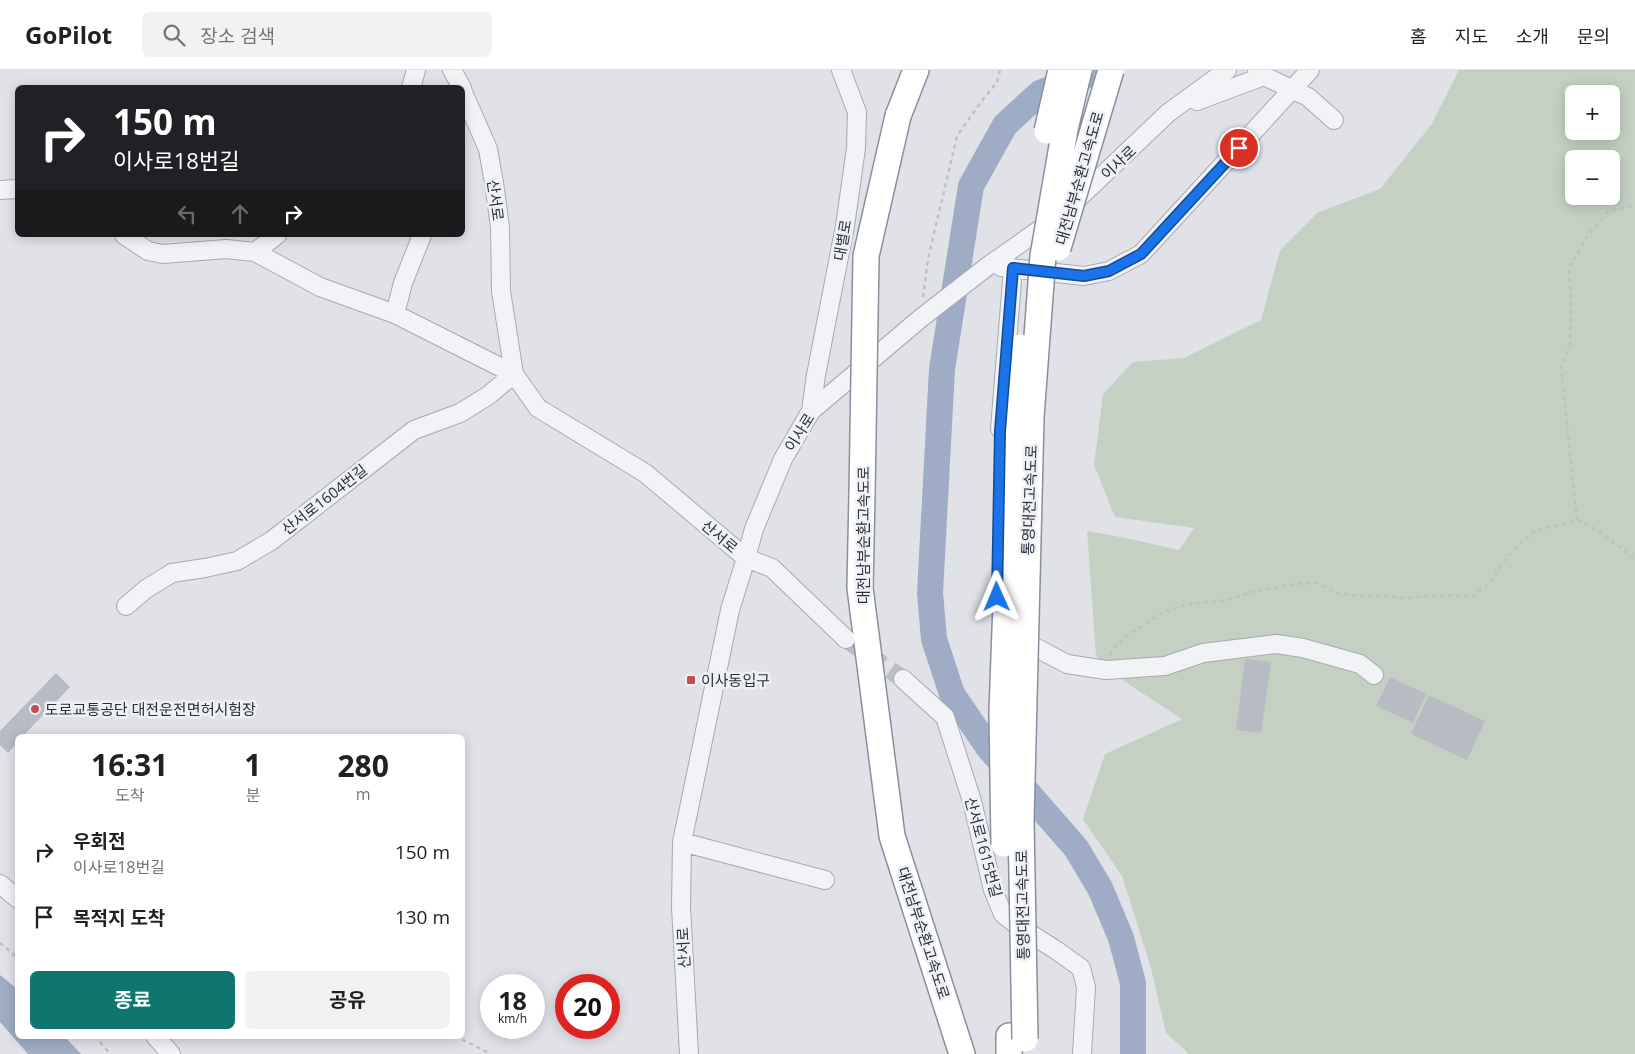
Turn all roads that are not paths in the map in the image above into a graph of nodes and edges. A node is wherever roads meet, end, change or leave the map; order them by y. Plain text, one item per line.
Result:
1 (416, 70) edge
2 (452, 70) edge
3 (841, 70) edge
4 (916, 70) edge
5 (1061, 70) edge
6 (1079, 70) edge
7 (1111, 70) edge
8 (1227, 70) edge
9 (1310, 70) edge
10 (1261, 73) edge
11 (412, 85) edge
12 (460, 85) edge
13 (1292, 91) junction
14 (465, 96) edge
15 (1168, 112) junction
16 (1334, 120) dead end
17 (15, 189) edge
18 (0, 190) edge
19 (127, 237) edge
20 (274, 237) edge
21 (421, 237) edge
22 (255, 252) junction
23 (985, 268) junction
24 (1013, 268) junction
25 (395, 314) junction
26 (1039, 315) junction
27 (514, 374) junction
28 (811, 411) junction
29 (746, 558) junction
30 (126, 606) dead end
31 (846, 639) tunnel mouth
32 (1374, 675) dead end
33 (904, 679) tunnel mouth
34 (682, 842) junction
35 (825, 880) dead end
36 (0, 884) edge
37 (15, 896) edge
38 (158, 1039) edge
39 (1017, 1046) edge
40 (171, 1054) edge
41 (689, 1054) edge
42 (962, 1054) edge
43 (1082, 1054) edge

1 - 11 street
2 - 12 street, 산서로
3 - 28 street, 대별로
4 - 42 highway, 대전남부순환고속도로, bridge
5 - 39 highway, 통영대전고속도로, bridge
6 - 26 highway, 통영대전고속도로, bridge
7 - 26 highway, 대전남부순환고속도로, bridge
8 - 15 street, 이사로
9 - 13 street
10 - 13 street
10 - 15 street
13 - 16 street
13 - 24 street
14 - 27 street, 산서로
15 - 23 street, 이사로
17 - 18 street
19 - 22 street
20 - 22 street
21 - 25 street
22 - 25 street, 산서로
23 - 24 street
23 - 28 street, 이사로
24 - 32 street
25 - 27 street, 산서로
26 - 39 highway, 통영대전고속도로, bridge
27 - 29 street, 산서로
27 - 30 street, 산서로1604번길
28 - 29 street, 이사로
29 - 31 street
29 - 34 street, 산서로
33 - 43 street, 산서로1615번길
34 - 35 street
34 - 41 street, 산서로
36 - 37 street
38 - 40 street

